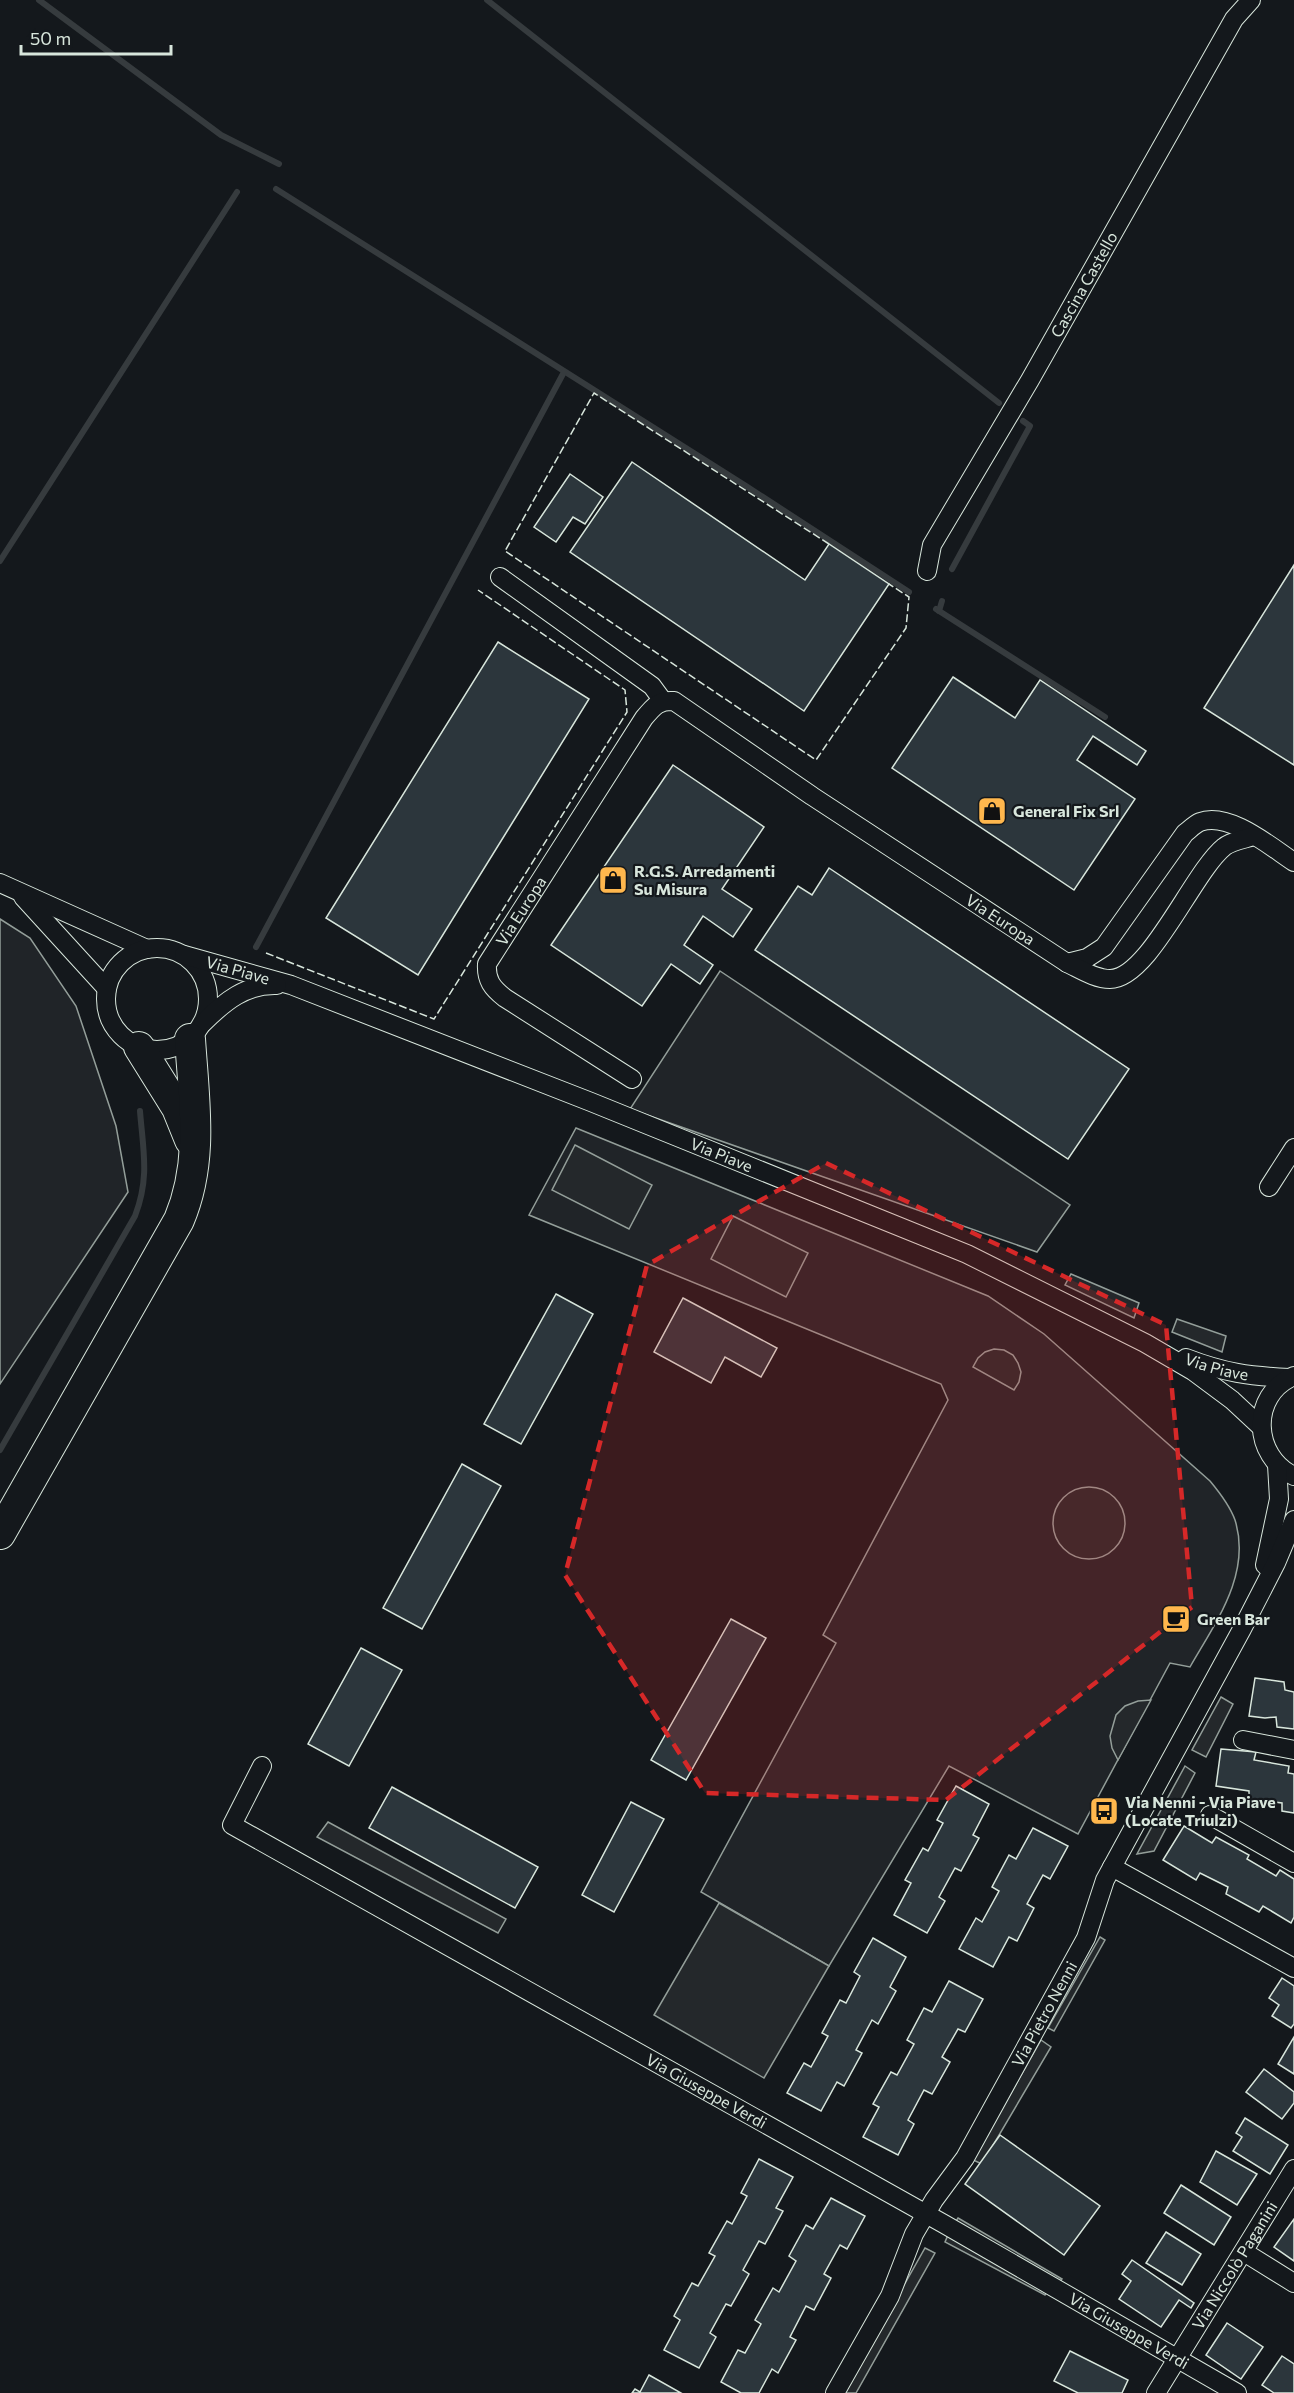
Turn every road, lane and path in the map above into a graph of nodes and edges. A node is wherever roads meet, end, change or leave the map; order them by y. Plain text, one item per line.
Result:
1 (1251, 0) edge
2 (927, 571) dead end
3 (500, 577) dead end
4 (663, 701) junction
5 (1254, 836) junction
6 (1294, 862) edge
7 (0, 883) edge
8 (18, 892) junction
9 (147, 949) junction
10 (184, 955) junction
11 (1067, 963) junction
12 (291, 985) junction
13 (107, 989) junction
14 (195, 1032) junction
15 (139, 1047) junction
16 (632, 1078) dead end
17 (1294, 1148) edge
18 (195, 1154) junction
19 (1269, 1187) dead end
20 (1145, 1343) junction
21 (1292, 1377) edge
22 (1261, 1427) junction
23 (1277, 1465) junction
24 (1294, 1476) edge
25 (1294, 1520) edge
26 (0, 1534) edge
27 (1242, 1629) junction
28 (1243, 1740) dead end
29 (1294, 1749) edge
30 (262, 1766) dead end
31 (1209, 1815) dead end
32 (1294, 1863) edge
33 (1112, 1867) junction
34 (1293, 1966) edge
35 (1294, 2169) edge
36 (926, 2214) junction
37 (1244, 2252) junction
38 (1294, 2283) edge
39 (1178, 2358) junction
40 (835, 2393) edge
41 (1156, 2393) edge
42 (1237, 2393) edge

1 - 2 street, Cascina Castello
3 - 4 street, Via Europa
4 - 11 street, Via Europa
4 - 16 street, Via Europa
5 - 6 street
5 - 11 street, Via Europa
5 - 11 street
7 - 8 street, Via Piave
8 - 9 street, Via Piave
8 - 13 street
9 - 10 street, Via Piave
9 - 13 street
10 - 12 street, Via Piave
10 - 14 street, Via Piave
12 - 14 street, Via Piave
12 - 20 street, Via Piave
13 - 15 street
14 - 15 street, Via Piave
14 - 18 highway
15 - 18 highway
17 - 19 street
18 - 26 highway
20 - 21 street, Via Piave
20 - 22 street, Via Piave
21 - 22 street, Via Piave
22 - 23 street, Via Piave
23 - 24 street
23 - 27 street, Via Pietro Nenni
25 - 27 street, Via Pietro Nenni
27 - 33 street, Via Pietro Nenni
28 - 29 street
30 - 36 street, Via Giuseppe Verdi
31 - 32 street
33 - 34 street
33 - 36 street, Via Pietro Nenni
35 - 37 street, Via Niccolò Paganini
36 - 39 street, Via Giuseppe Verdi
36 - 40 street, Via Pietro Nenni
37 - 38 street
37 - 39 street, Via Niccolò Paganini
39 - 41 street, Via Niccolò Paganini
39 - 42 street, Via Giuseppe Verdi

